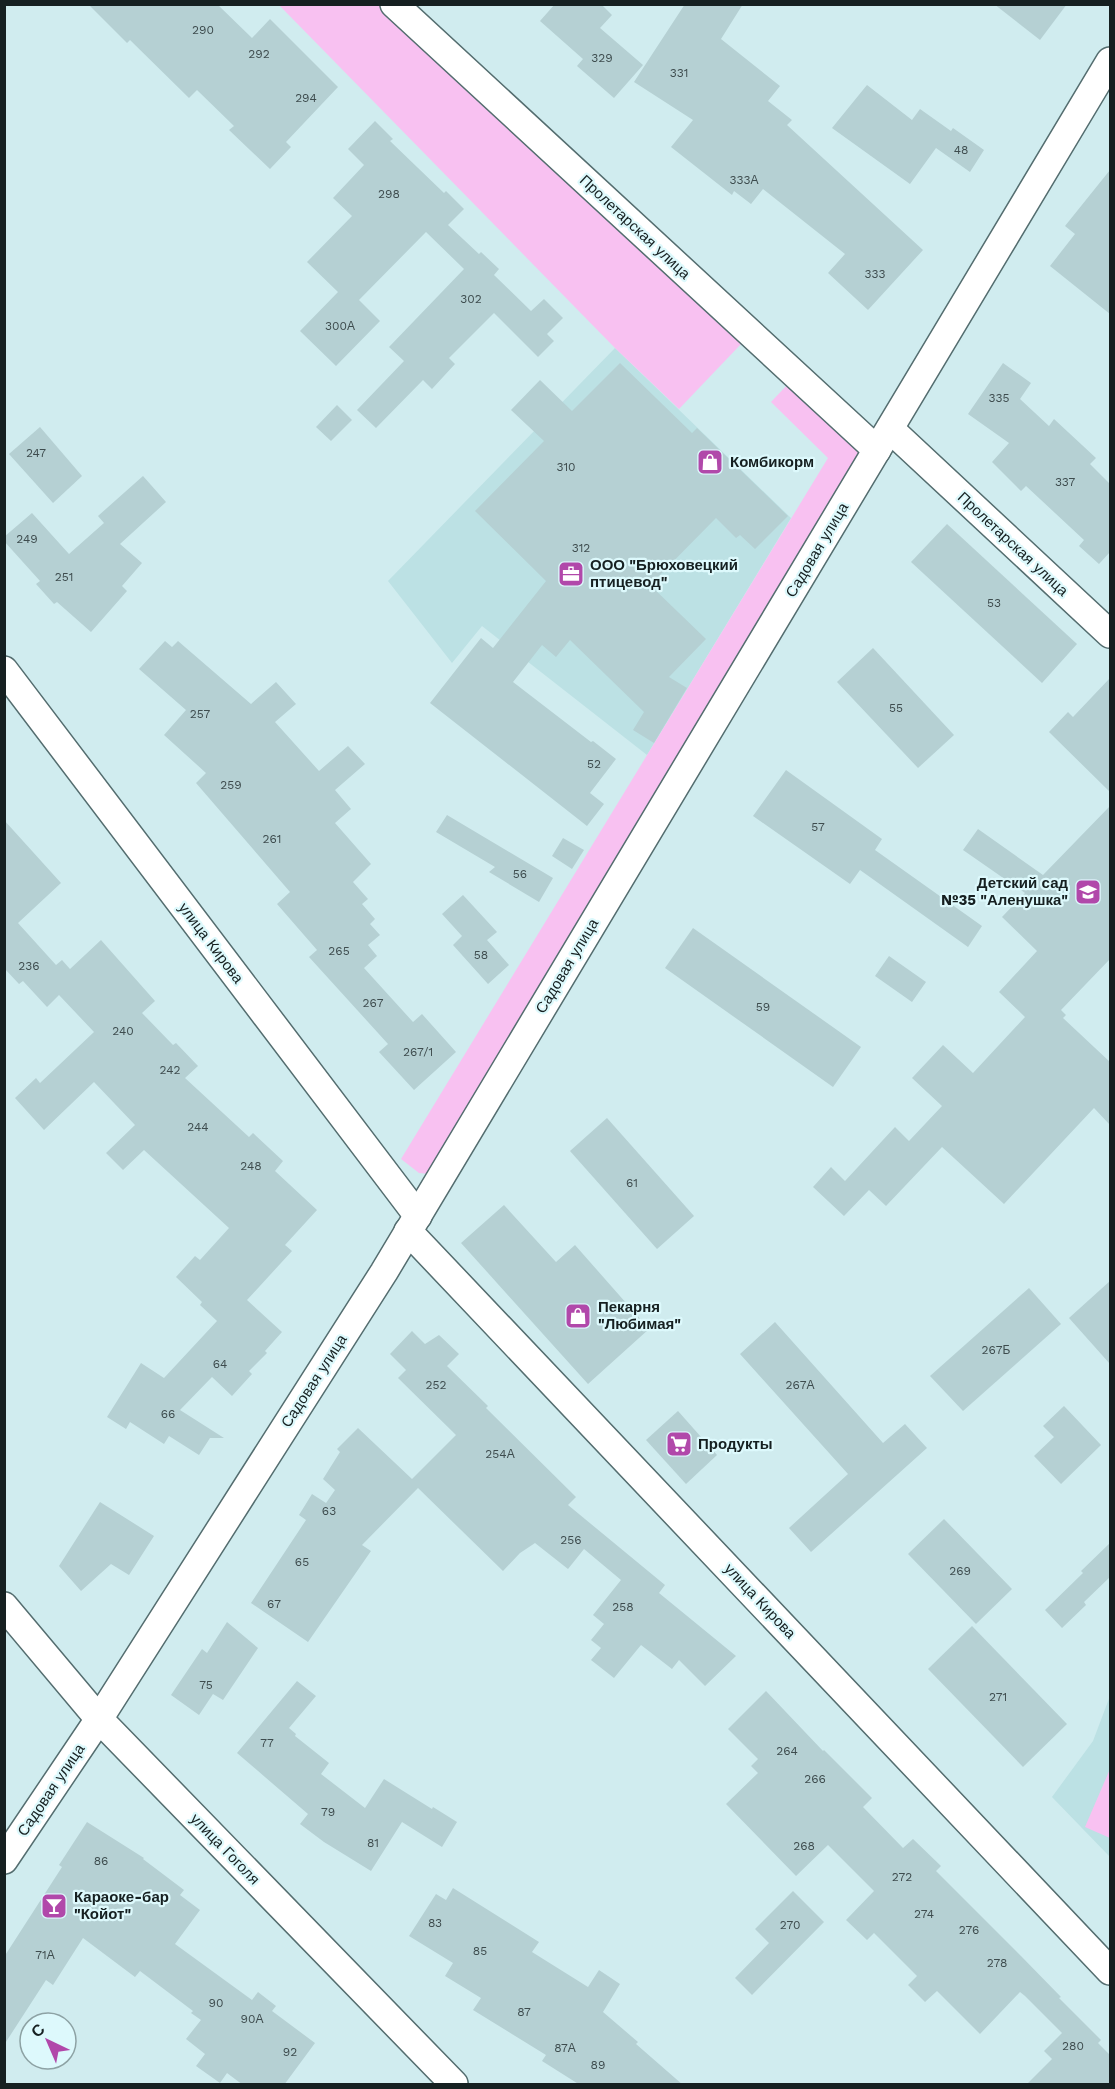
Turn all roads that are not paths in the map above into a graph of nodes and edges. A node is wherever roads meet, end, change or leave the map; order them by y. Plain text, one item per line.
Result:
1 (394, 4) edge
2 (1110, 61) edge
3 (883, 440) junction
4 (1110, 634) edge
5 (4, 670) edge
6 (413, 1223) junction
7 (4, 1606) edge
8 (99, 1719) junction
9 (4, 1860) edge
10 (1110, 1971) edge
11 (454, 2085) edge

1 - 3 street, Пролетарская улица
2 - 3 street, Садовая улица
3 - 4 street, Пролетарская улица
3 - 6 street, Садовая улица
5 - 6 street, улица Кирова
6 - 8 street, Садовая улица
6 - 10 street, улица Кирова
7 - 8 street, улица Гоголя
8 - 9 street, Садовая улица
8 - 11 street, улица Гоголя

